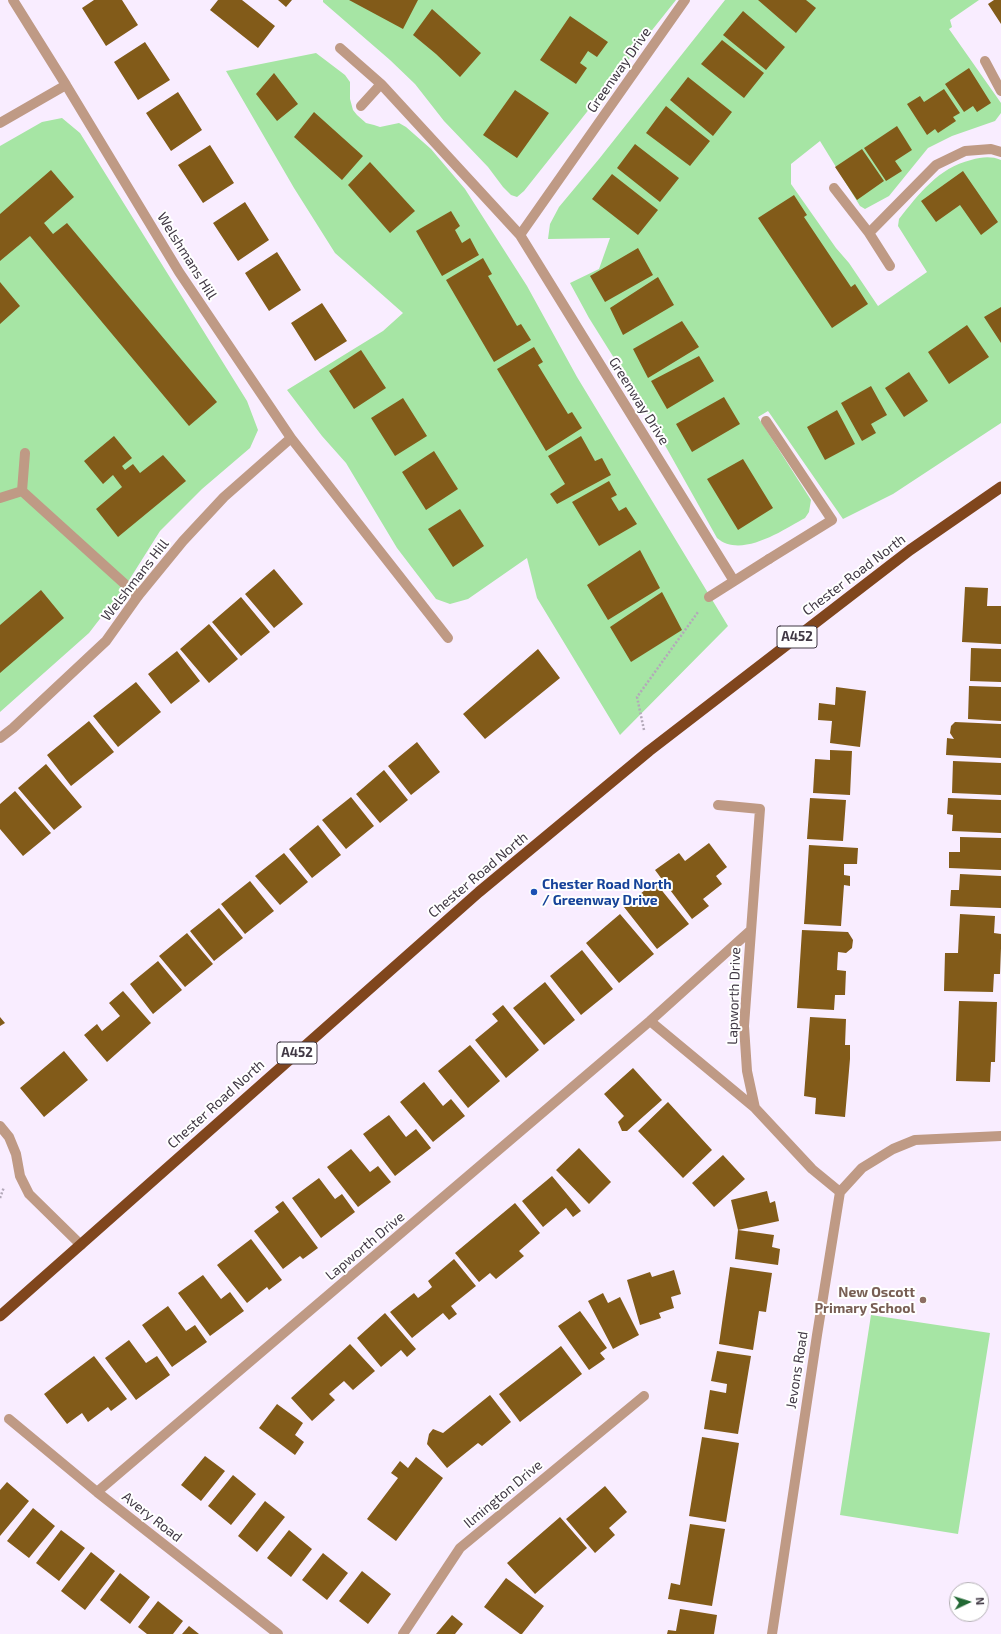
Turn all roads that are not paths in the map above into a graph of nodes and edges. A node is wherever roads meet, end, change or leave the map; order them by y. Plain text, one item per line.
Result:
1 (13, 0) edge
2 (685, 0) edge
3 (340, 48) dead end
4 (986, 61) dead end
5 (381, 84) junction
6 (66, 85) junction
7 (1001, 90) edge
8 (361, 106) dead end
9 (0, 123) edge
10 (1001, 152) edge
11 (834, 188) dead end
12 (869, 233) junction
13 (520, 235) junction
14 (890, 266) dead end
15 (766, 421) dead end
16 (291, 438) junction
17 (25, 453) dead end
18 (1001, 486) edge
19 (22, 491) junction
20 (0, 498) edge
21 (734, 581) junction
22 (138, 596) junction
23 (709, 597) road end
24 (448, 638) dead end
25 (0, 738) edge
26 (718, 805) dead end
27 (750, 931) junction
28 (650, 1021) junction
29 (754, 1108) junction
30 (0, 1126) edge
31 (1001, 1136) edge
32 (840, 1192) junction
33 (80, 1245) junction
34 (0, 1316) edge
35 (644, 1396) dead end
36 (10, 1419) dead end
37 (97, 1492) junction
38 (278, 1634) edge
39 (403, 1634) edge
40 (772, 1634) edge

1 - 6 street, Welshmans Hill
2 - 13 street, Greenway Drive
3 - 5 street, Greenway Drive
4 - 7 street
5 - 8 street
5 - 13 street, Greenway Drive
6 - 9 street
6 - 16 street, Welshmans Hill
10 - 12 street
11 - 12 street
12 - 14 street
13 - 21 street, Greenway Drive
15 - 21 street
16 - 22 street, Welshmans Hill
16 - 24 street, Welshmans Hill
17 - 19 street
18 - 33 highway, Chester Road North / A452
19 - 20 street
19 - 22 street
21 - 23 street
22 - 25 street, Welshmans Hill
26 - 27 street, Lapworth Drive
27 - 28 street, Lapworth Drive
27 - 29 street, Lapworth Drive
28 - 29 street
28 - 37 street, Lapworth Drive
29 - 32 street
30 - 33 street
31 - 32 street
32 - 40 street, Jevons Road
33 - 34 highway, Chester Road North / A452
35 - 39 street, Ilmington Drive
36 - 37 street, Avery Road
37 - 38 street, Avery Road

